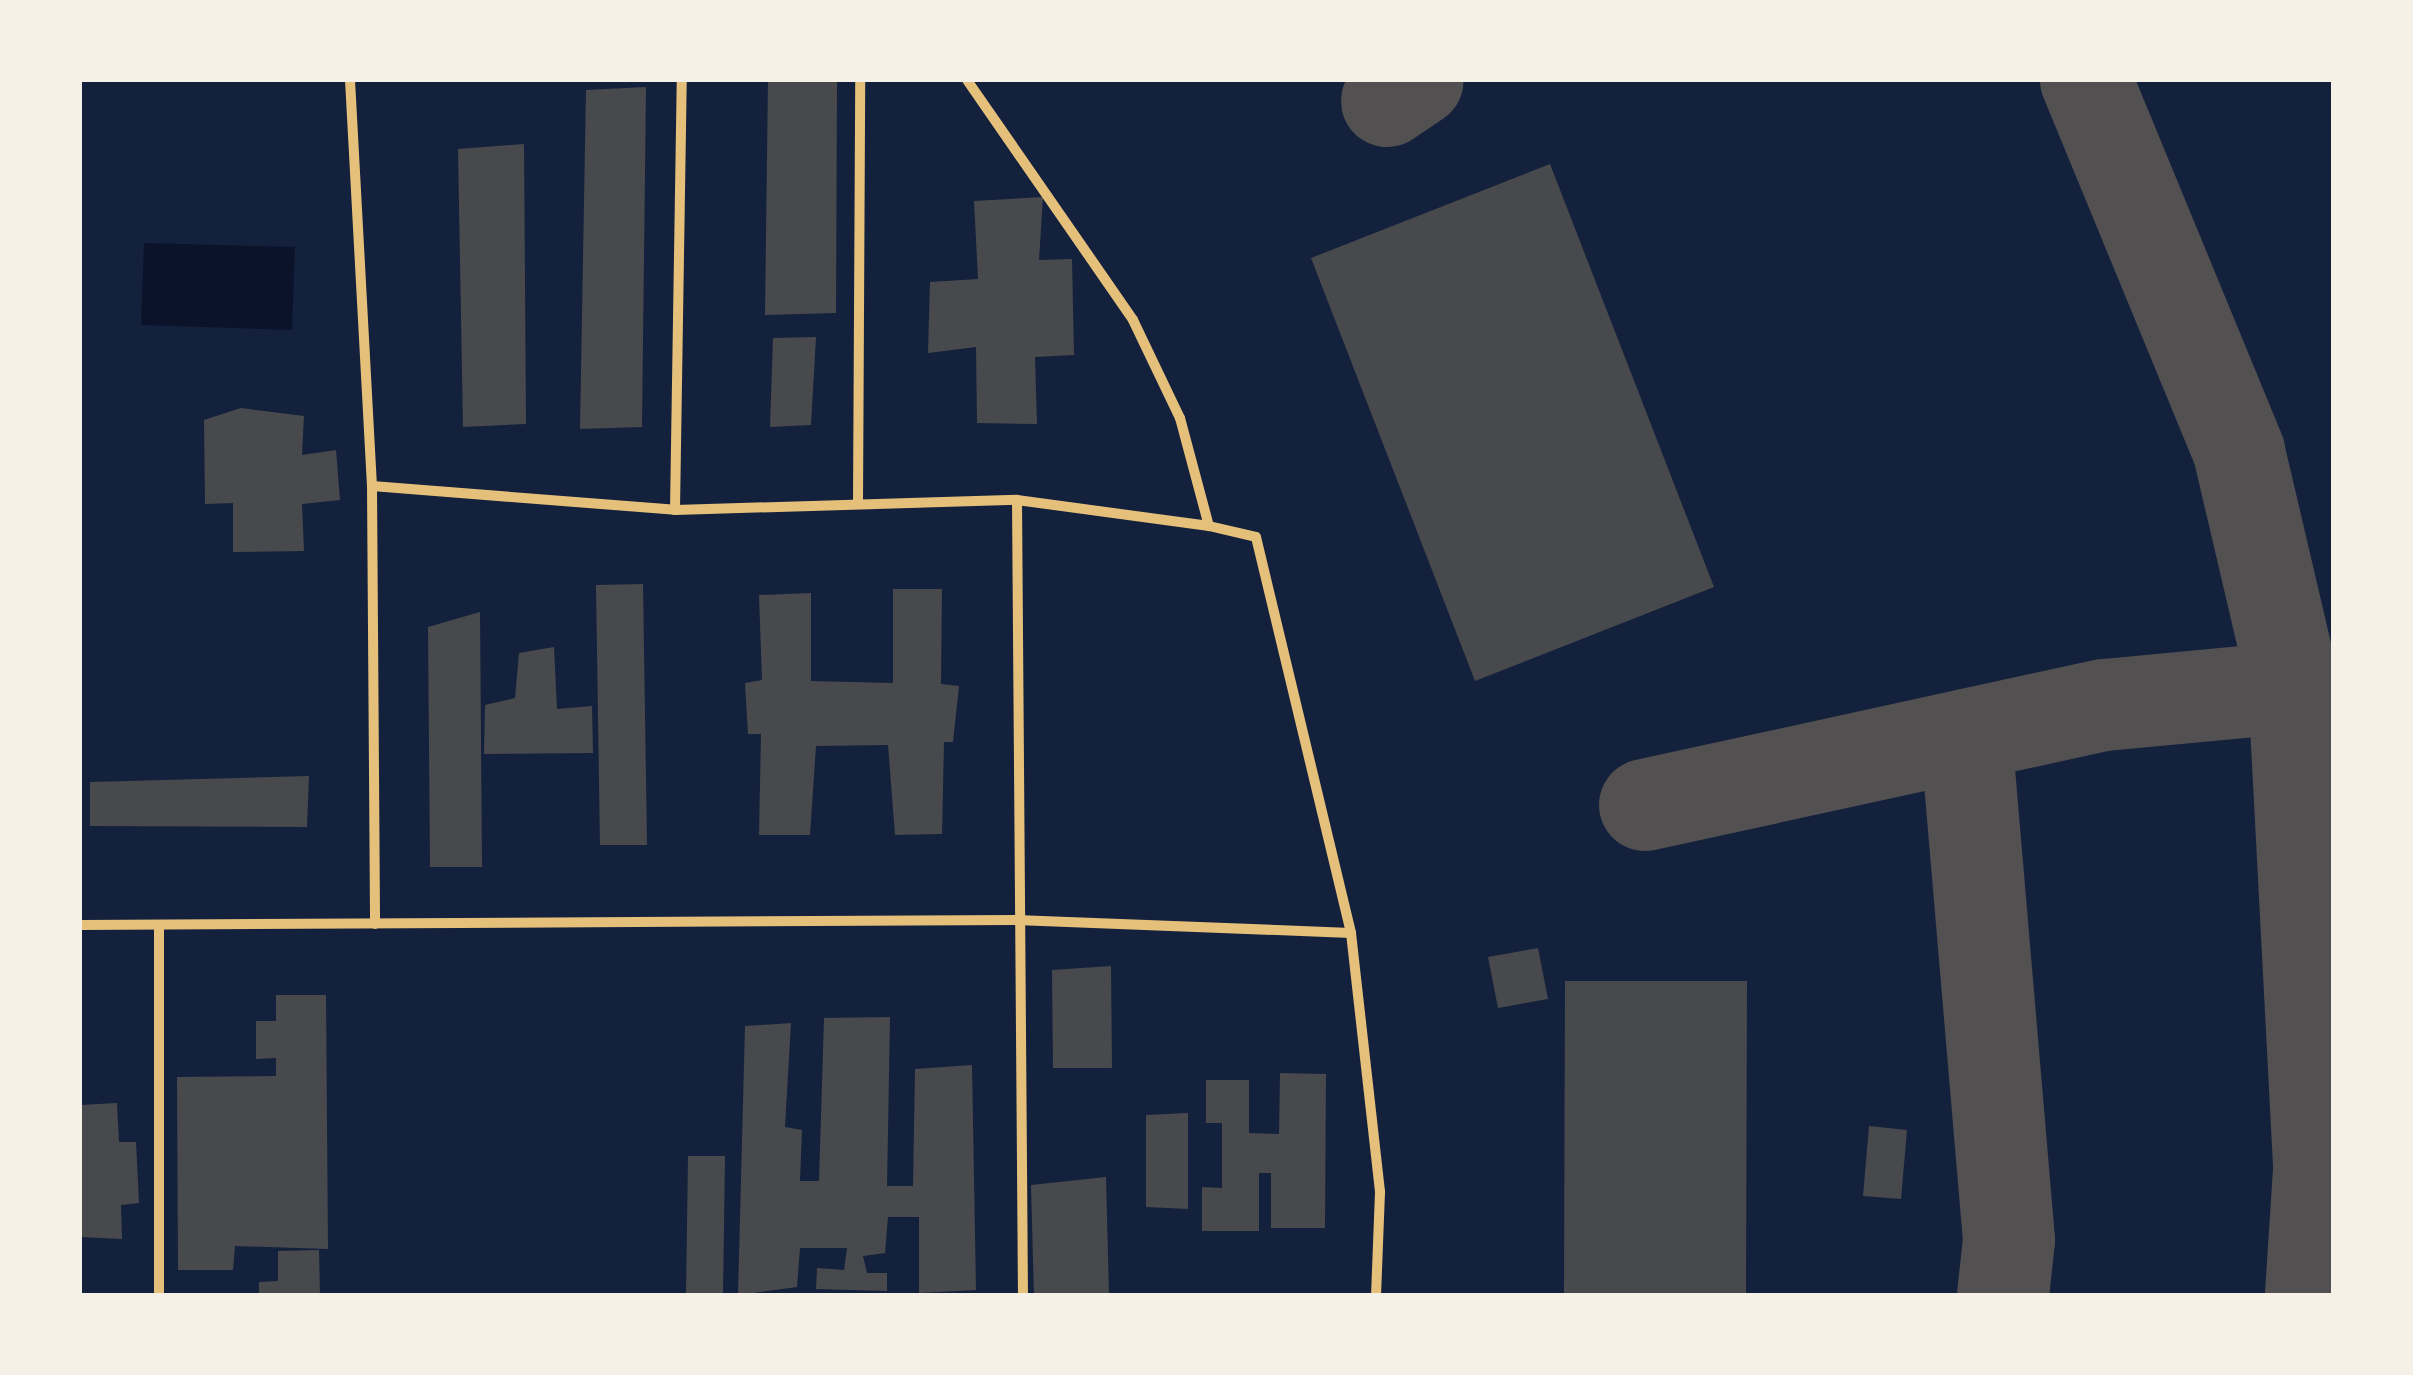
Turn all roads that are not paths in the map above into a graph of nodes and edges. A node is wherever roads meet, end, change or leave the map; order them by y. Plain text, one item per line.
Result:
1 (350, 80) edge
2 (682, 80) edge
3 (860, 80) edge
4 (967, 80) edge
5 (372, 486) junction
6 (1017, 500) junction
7 (858, 504) junction
8 (675, 510) junction
9 (1209, 526) junction
10 (1015, 920) junction
11 (375, 924) junction
12 (158, 925) junction
13 (80, 926) edge
14 (1351, 933) junction
15 (158, 1295) edge
16 (1023, 1295) edge
17 (1376, 1295) edge

1 - 5 street
2 - 8 street
3 - 7 street
4 - 9 street
5 - 8 street
5 - 11 street
6 - 7 street
6 - 9 street
6 - 10 street
7 - 8 street
9 - 14 street
10 - 11 street
10 - 14 street
10 - 16 street
11 - 12 street
12 - 13 street
12 - 15 street
14 - 17 street

